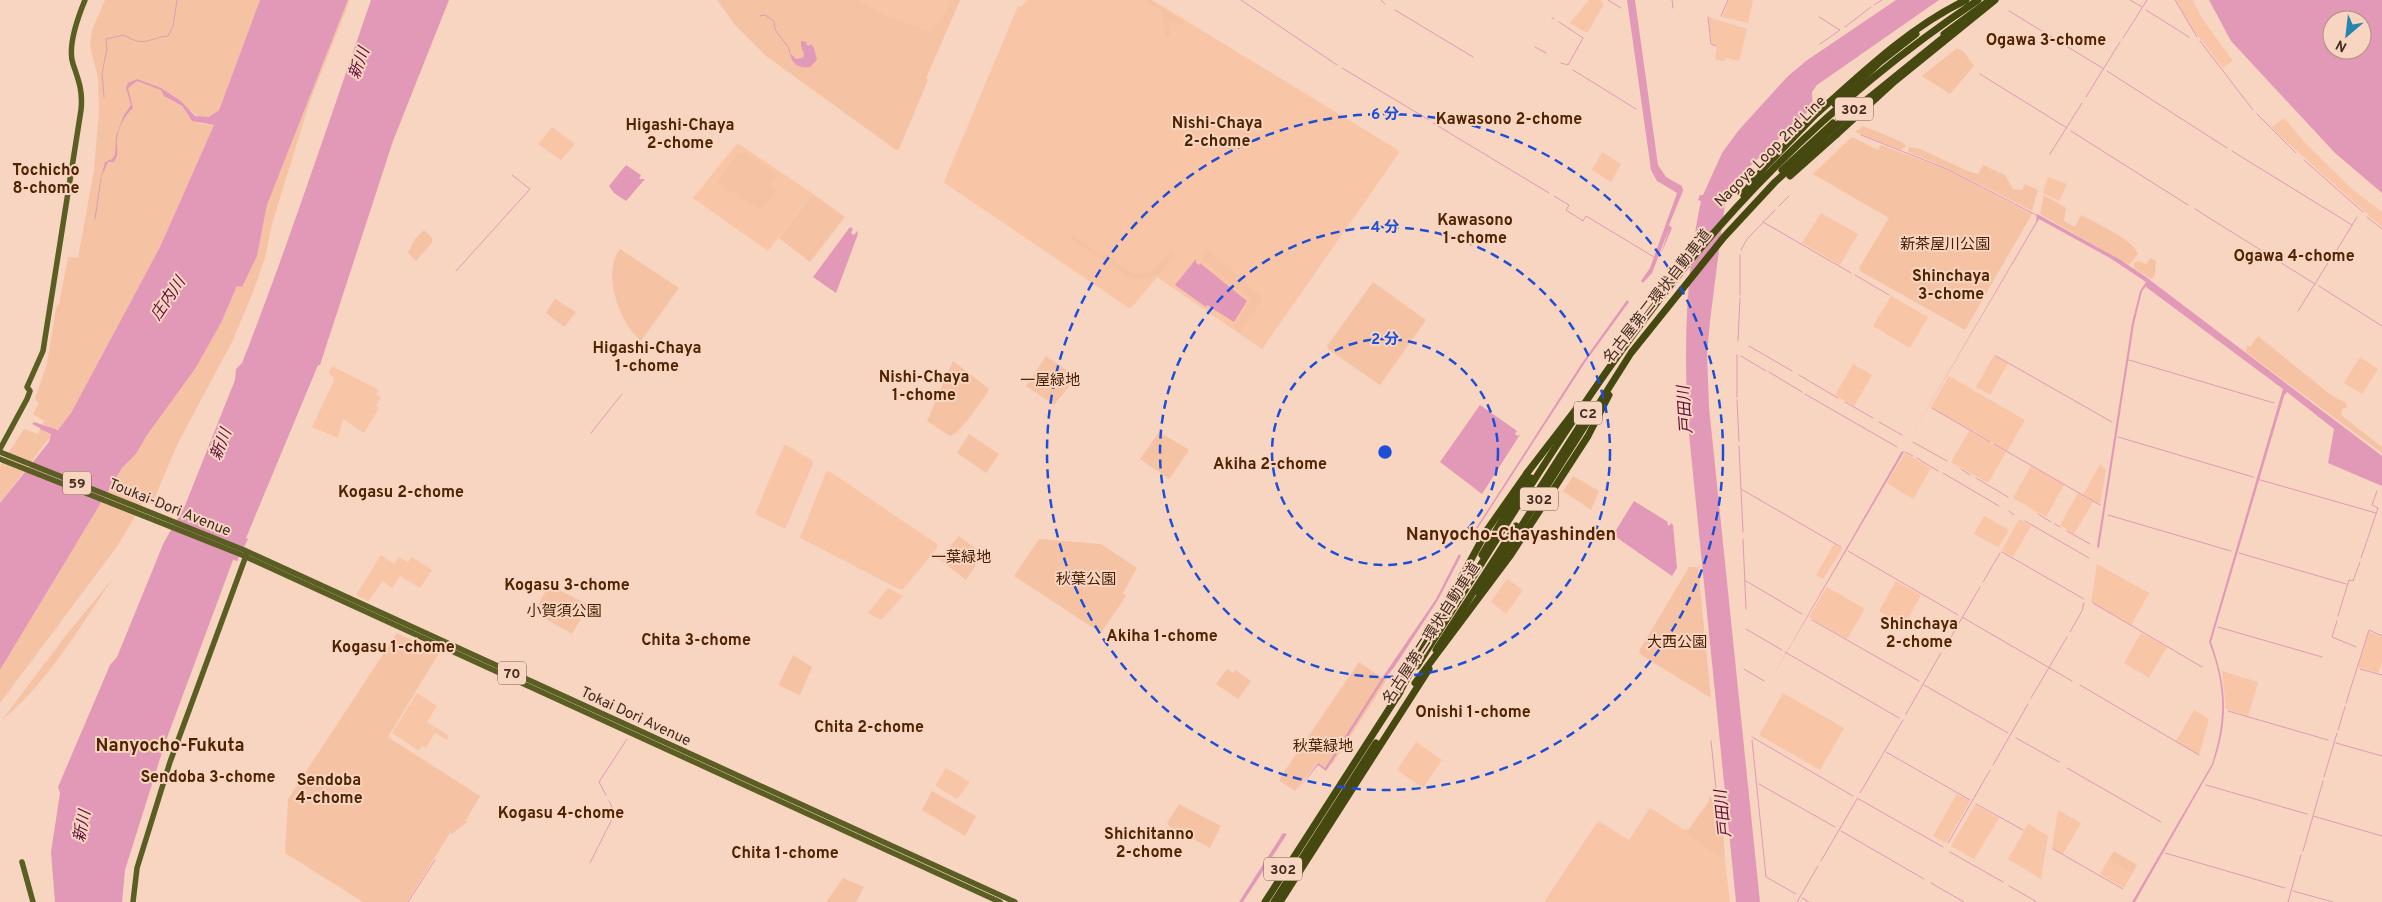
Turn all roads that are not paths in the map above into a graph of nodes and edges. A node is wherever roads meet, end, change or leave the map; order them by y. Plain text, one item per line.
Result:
1 (85, 0) edge
2 (1965, 0) edge
3 (1978, 0) edge
4 (1990, 0) edge
5 (1995, 0) edge
6 (2000, 0) edge
7 (1740, 198) junction
8 (1752, 207) junction
9 (1622, 368) junction
10 (1582, 401) junction
11 (0, 453) edge
12 (245, 553) junction
13 (1415, 682) junction
14 (1398, 695) junction
15 (22, 862) dead end
16 (33, 902) edge
17 (133, 902) edge
18 (1000, 902) edge
19 (1015, 902) edge
20 (1263, 902) edge
21 (1274, 902) edge
22 (1280, 902) edge

1 - 11 main road
2 - 7 highway, Nagoya Loop 2nd Line / 302
2 - 7 highway, bridge
3 - 14 highway, 名古屋第二環状自動車道 / C2, bridge
4 - 13 highway, 名古屋第二環状自動車道 / C2, bridge
5 - 8 highway, bridge
6 - 8 highway, Nagoya Loop 2nd Line / 302
7 - 10 highway, Nagoya Loop 2nd Line / 302
8 - 9 highway, Nagoya Loop 2nd Line / 302
9 - 13 highway, bridge
9 - 22 highway, Nagoya Loop 2nd Line / 302
10 - 14 highway, bridge
10 - 20 highway, Nagoya Loop 2nd Line / 302
11 - 12 main road, Toukai-Dori Avenue / 59
12 - 17 main road
12 - 18 main road, Tokai Dori Avenue / 70
12 - 19 main road, Tokai Dori Avenue / 70
13 - 21 highway, 名古屋第二環状自動車道 / C2
14 - 20 highway, 名古屋第二環状自動車道 / C2
15 - 16 main road

